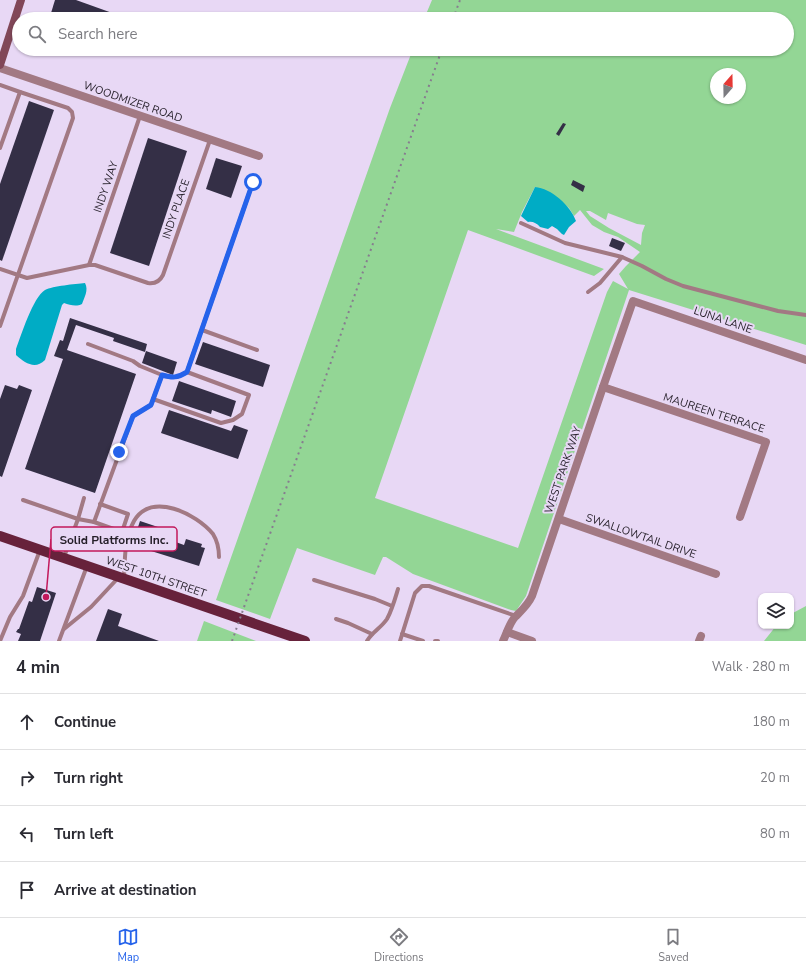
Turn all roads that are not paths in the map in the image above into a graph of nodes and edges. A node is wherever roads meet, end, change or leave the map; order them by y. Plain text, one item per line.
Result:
1 (21, 0) edge
2 (17, 12) edge
3 (12, 28) edge
4 (0, 65) edge
5 (0, 68) edge
6 (0, 84) edge
7 (20, 92) junction
8 (140, 116) junction
9 (210, 140) junction
10 (0, 148) edge
11 (259, 156) dead end
12 (253, 182) dead end
13 (521, 223) dead end
14 (622, 258) junction
15 (89, 265) junction
16 (0, 269) edge
17 (18, 276) junction
18 (588, 292) dead end
19 (633, 301) joint
20 (806, 315) edge
21 (0, 326) edge
22 (202, 330) junction
23 (88, 344) dead end
24 (257, 350) dead end
25 (806, 360) edge
26 (187, 372) junction
27 (162, 375) junction
28 (603, 387) junction
29 (153, 400) junction
30 (84, 498) dead end
31 (23, 500) dead end
32 (100, 504) junction
33 (740, 517) dead end
34 (558, 518) junction
35 (78, 519) junction
36 (94, 522) junction
37 (0, 536) edge
38 (40, 549) junction
39 (64, 557) junction
40 (219, 558) dead end
41 (87, 566) junction
42 (716, 574) dead end
43 (122, 578) junction
44 (314, 580) dead end
45 (398, 589) dead end
46 (392, 606) junction
47 (516, 616) junction
48 (336, 619) dead end
49 (64, 629) junction
50 (507, 632) junction
51 (372, 634) junction
52 (402, 634) junction
53 (0, 641) edge
54 (59, 641) edge
55 (304, 641) edge
56 (367, 641) edge
57 (400, 641) edge
58 (423, 641) edge
59 (503, 641) edge
60 (532, 641) edge

1 - 2 main road
3 - 4 main road
5 - 8 street, WOODMIZER ROAD
6 - 7 lane
7 - 10 lane
7 - 17 lane
8 - 9 street, WOODMIZER ROAD
8 - 15 lane, INDY WAY
9 - 11 street, WOODMIZER ROAD
9 - 15 lane, INDY PLACE
12 - 22 lane
13 - 14 lane
14 - 18 lane
14 - 20 lane
15 - 17 lane
16 - 17 lane
17 - 21 lane
19 - 25 street, LUNA LANE
19 - 28 street, WEST PARK WAY
22 - 24 lane
22 - 26 lane
23 - 27 lane
26 - 27 lane
26 - 29 lane
27 - 29 lane
28 - 33 street, MAUREEN TERRACE
28 - 34 street, WEST PARK WAY
29 - 32 lane
30 - 35 lane
31 - 35 lane
32 - 36 lane
32 - 36 lane
34 - 42 street, SWALLOWTAIL DRIVE
34 - 47 street, WEST PARK WAY
35 - 36 lane
35 - 39 lane
37 - 38 main road, WEST 10TH STREET
38 - 39 main road, WEST 10TH STREET
38 - 53 lane
39 - 41 main road, WEST 10TH STREET
40 - 43 lane
41 - 43 main road, WEST 10TH STREET
41 - 49 lane
43 - 49 lane
43 - 55 main road, WEST 10TH STREET
44 - 46 lane
45 - 46 lane
46 - 51 lane
47 - 50 street, WEST PARK WAY
47 - 52 lane
48 - 51 lane
49 - 54 lane
50 - 59 street, WEST PARK WAY
50 - 60 street
51 - 56 lane
52 - 57 lane
52 - 58 lane

